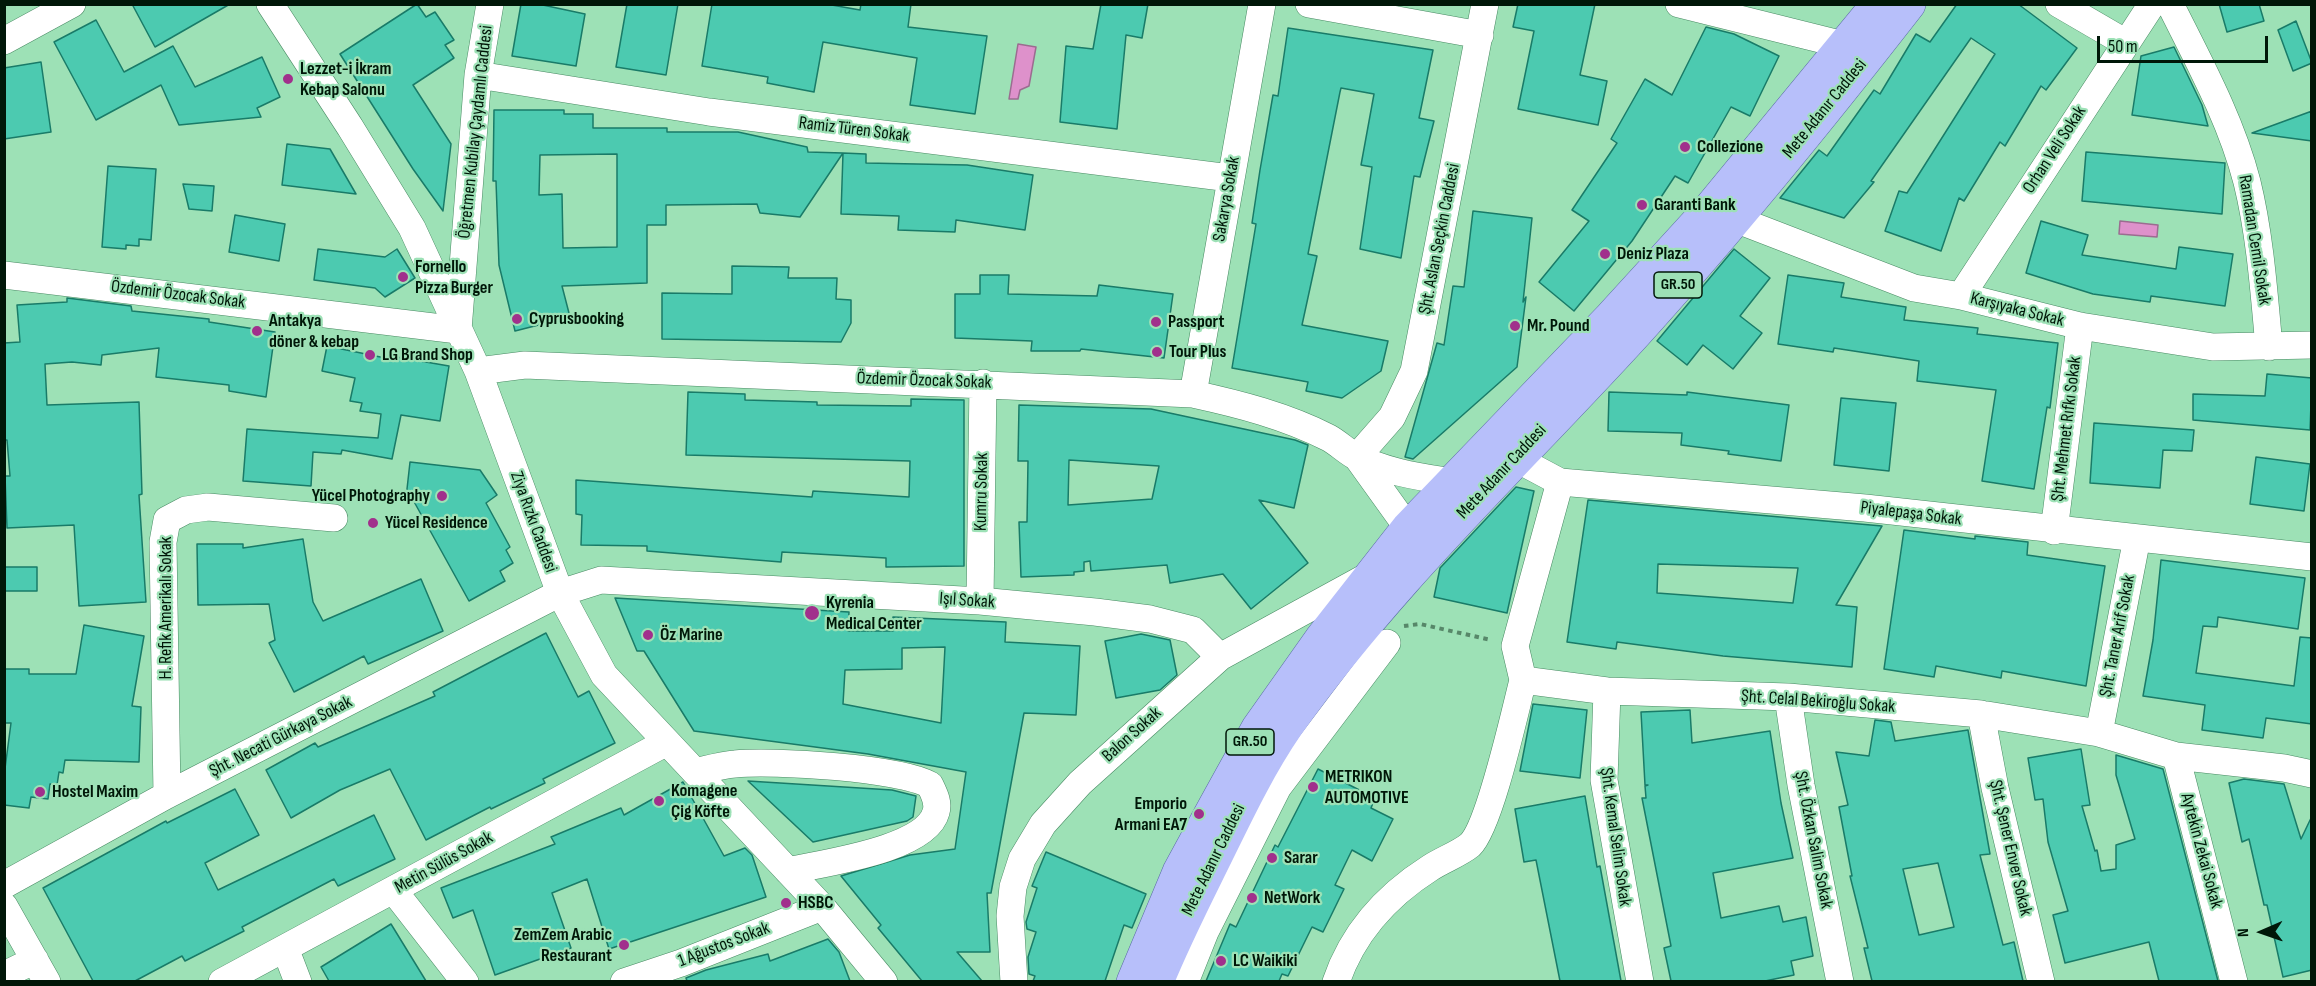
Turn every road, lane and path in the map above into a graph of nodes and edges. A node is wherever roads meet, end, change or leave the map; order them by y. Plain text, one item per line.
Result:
1 (72, 4) edge
2 (270, 4) edge
3 (490, 4) edge
4 (1262, 4) edge
5 (1309, 4) edge
6 (1485, 4) edge
7 (1679, 4) edge
8 (1878, 4) edge
9 (1909, 4) edge
10 (2059, 4) edge
11 (2152, 4) edge
12 (2170, 4) edge
13 (1480, 35) junction
14 (4, 40) edge
15 (2126, 44) junction
16 (1844, 45) junction
17 (478, 75) junction
18 (1230, 178) junction
19 (1735, 219) junction
20 (4, 275) edge
21 (1961, 296) junction
22 (2080, 326) junction
23 (458, 330) junction
24 (2312, 345) edge
25 (2269, 347) junction
26 (478, 371) junction
27 (983, 383) junction
28 (1193, 394) junction
29 (1357, 457) junction
30 (1515, 458) junction
31 (1452, 482) junction
32 (1560, 482) junction
33 (334, 518) dead end
34 (2054, 531) junction
35 (2137, 538) junction
36 (1419, 539) junction
37 (2312, 557) edge
38 (1372, 574) junction
39 (560, 593) junction
40 (980, 601) junction
41 (1387, 643) joint
42 (1515, 646) junction
43 (1220, 657) junction
44 (1523, 680) junction
45 (1607, 691) junction
46 (1788, 698) junction
47 (1981, 714) junction
48 (2099, 733) junction
49 (665, 743) junction
50 (2176, 756) junction
51 (695, 772) junction
52 (2312, 774) edge
53 (1268, 780) junction
54 (167, 795) junction
55 (788, 871) junction
56 (4, 885) edge
57 (394, 891) junction
58 (4, 906) edge
59 (822, 907) junction
60 (285, 948) junction
61 (41, 971) edge
62 (683, 972) edge
63 (4, 975) edge
64 (222, 981) edge
65 (298, 981) edge
66 (465, 981) edge
67 (624, 981) edge
68 (884, 981) edge
69 (1014, 981) edge
70 (1134, 981) edge
71 (1157, 981) edge
72 (1185, 981) edge
73 (1336, 981) edge
74 (1640, 981) edge
75 (1840, 981) edge
76 (2041, 981) edge
77 (2234, 981) edge

1 - 14 street
2 - 23 street, Ziya Rızkı Caddesi
3 - 17 street, Öğretmen Kubilay Çaydamlı Caddesi
4 - 18 street, Sakarya Sokak
5 - 13 street
6 - 13 street, Şht. Aslan Seçkin Caddesi
7 - 16 street
8 - 16 main road, Mete Adanır Caddesi / GR.50
9 - 19 main road, Mete Adanır Caddesi / GR.50
10 - 15 street
11 - 15 street, Orhan Veli Sokak
12 - 25 street, Ramadan Cemil Sokak
13 - 29 street, Şht. Aslan Seçkin Caddesi
15 - 21 street, Orhan Veli Sokak
16 - 31 main road, Mete Adanır Caddesi / GR.50
17 - 18 street, Ramiz Türen Sokak
17 - 23 street, Öğretmen Kubilay Çaydamlı Caddesi
18 - 28 street, Sakarya Sokak
19 - 21 street, Karşıyaka Sokak
19 - 30 main road, Mete Adanır Caddesi / GR.50
20 - 23 street, Özdemir Özocak Sokak
21 - 22 street, Karşıyaka Sokak
22 - 25 street, Karşıyaka Sokak
22 - 34 street, Şht. Mehmet Rıfkı Sokak
23 - 26 street, Ziya Rızkı Caddesi
24 - 25 street, Karşıyaka Sokak
26 - 27 street, Özdemir Özocak Sokak
26 - 39 street, Ziya Rızkı Caddesi
27 - 28 street, Özdemir Özocak Sokak
27 - 40 street, Kumru Sokak
28 - 29 street, Özdemir Özocak Sokak
29 - 31 street, Özdemir Özocak Sokak
29 - 36 street, Özdemir Özocak Sokak
30 - 32 street, Piyalepaşa Sokak
30 - 36 main road, Mete Adanır Caddesi / GR.50
31 - 36 main road, Mete Adanır Caddesi / GR.50
32 - 34 street, Piyalepaşa Sokak
32 - 42 street
33 - 54 street, H. Refik Amerikalı Sokak
34 - 35 street, Piyalepaşa Sokak
35 - 37 street, Piyalepaşa Sokak
35 - 48 street, Şht. Taner Arif Sokak
36 - 38 main road, Mete Adanır Caddesi / GR.50
36 - 53 main road, Mete Adanır Caddesi / GR.50
38 - 43 street, Balon Sokak
38 - 70 main road, Mete Adanır Caddesi / GR.50
39 - 40 street, Işıl Sokak
39 - 49 street, Ziya Rızkı Caddesi
39 - 54 street, Şht. Necati Gürkaya Sokak
40 - 43 street, Işıl Sokak
41 - 42 path
41 - 53 street
42 - 44 street
43 - 69 street, Balon Sokak
44 - 45 street, Şht. Celal Bekiroğlu Sokak
44 - 73 street
45 - 46 street, Şht. Celal Bekiroğlu Sokak
45 - 74 street, Şht. Kemal Selim Sokak
46 - 47 street, Şht. Celal Bekiroğlu Sokak
46 - 75 street, Şht. Özkan Salim Sokak
47 - 48 street, Şht. Celal Bekiroğlu Sokak
47 - 76 street, Şht. Şener Enver Sokak
48 - 50 street, Şht. Celal Bekiroğlu Sokak
49 - 51 street, Ziya Rızkı Caddesi
49 - 57 street, Metin Sülüs Sokak
50 - 52 street, Şht. Celal Bekiroğlu Sokak
50 - 77 street, Aytekin Zekai Sokak
51 - 55 street, Ziya Rızkı Caddesi
51 - 55 street
53 - 71 main road, Mete Adanır Caddesi / GR.50
53 - 72 street
54 - 56 street, Şht. Necati Gürkaya Sokak
55 - 59 street, Ziya Rızkı Caddesi
57 - 60 street, Metin Sülüs Sokak
57 - 66 street
58 - 61 street
59 - 62 street, 1 Ağustos Sokak
59 - 68 street, Ziya Rızkı Caddesi
60 - 64 street, Metin Sülüs Sokak
60 - 65 street
61 - 63 street
62 - 67 street, 1 Ağustos Sokak

